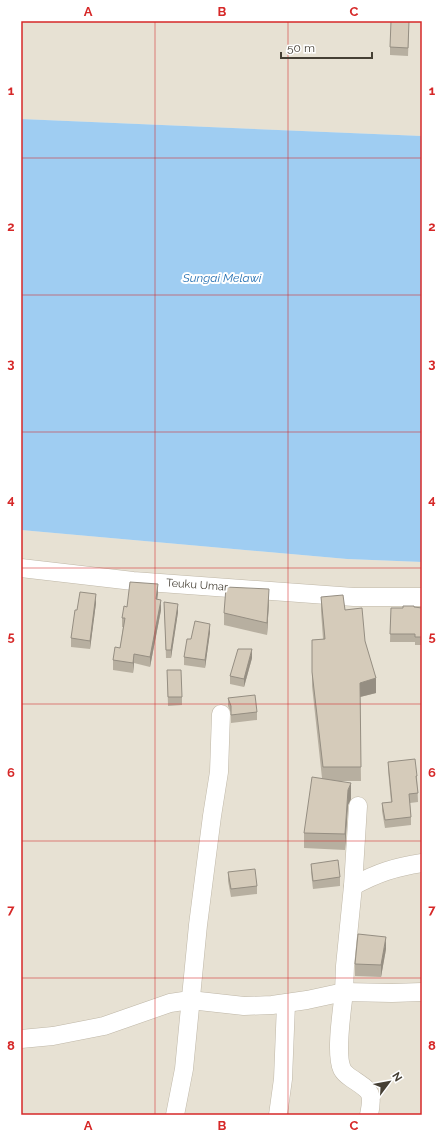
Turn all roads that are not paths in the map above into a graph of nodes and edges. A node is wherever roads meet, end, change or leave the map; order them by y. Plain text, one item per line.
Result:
1 (21, 568) edge
2 (422, 598) edge
3 (220, 714) dead end
4 (358, 806) dead end
5 (422, 863) edge
6 (354, 886) junction
7 (344, 992) junction
8 (422, 992) edge
9 (190, 1000) junction
10 (286, 1004) junction
11 (21, 1039) edge
12 (176, 1115) edge
13 (278, 1115) edge
14 (369, 1115) edge

1 - 2 street, Teuku Umar
3 - 9 street
4 - 6 street
5 - 6 street
6 - 7 street
7 - 8 street
7 - 10 street
7 - 14 street
9 - 10 street
9 - 11 street
9 - 12 street
10 - 13 street

